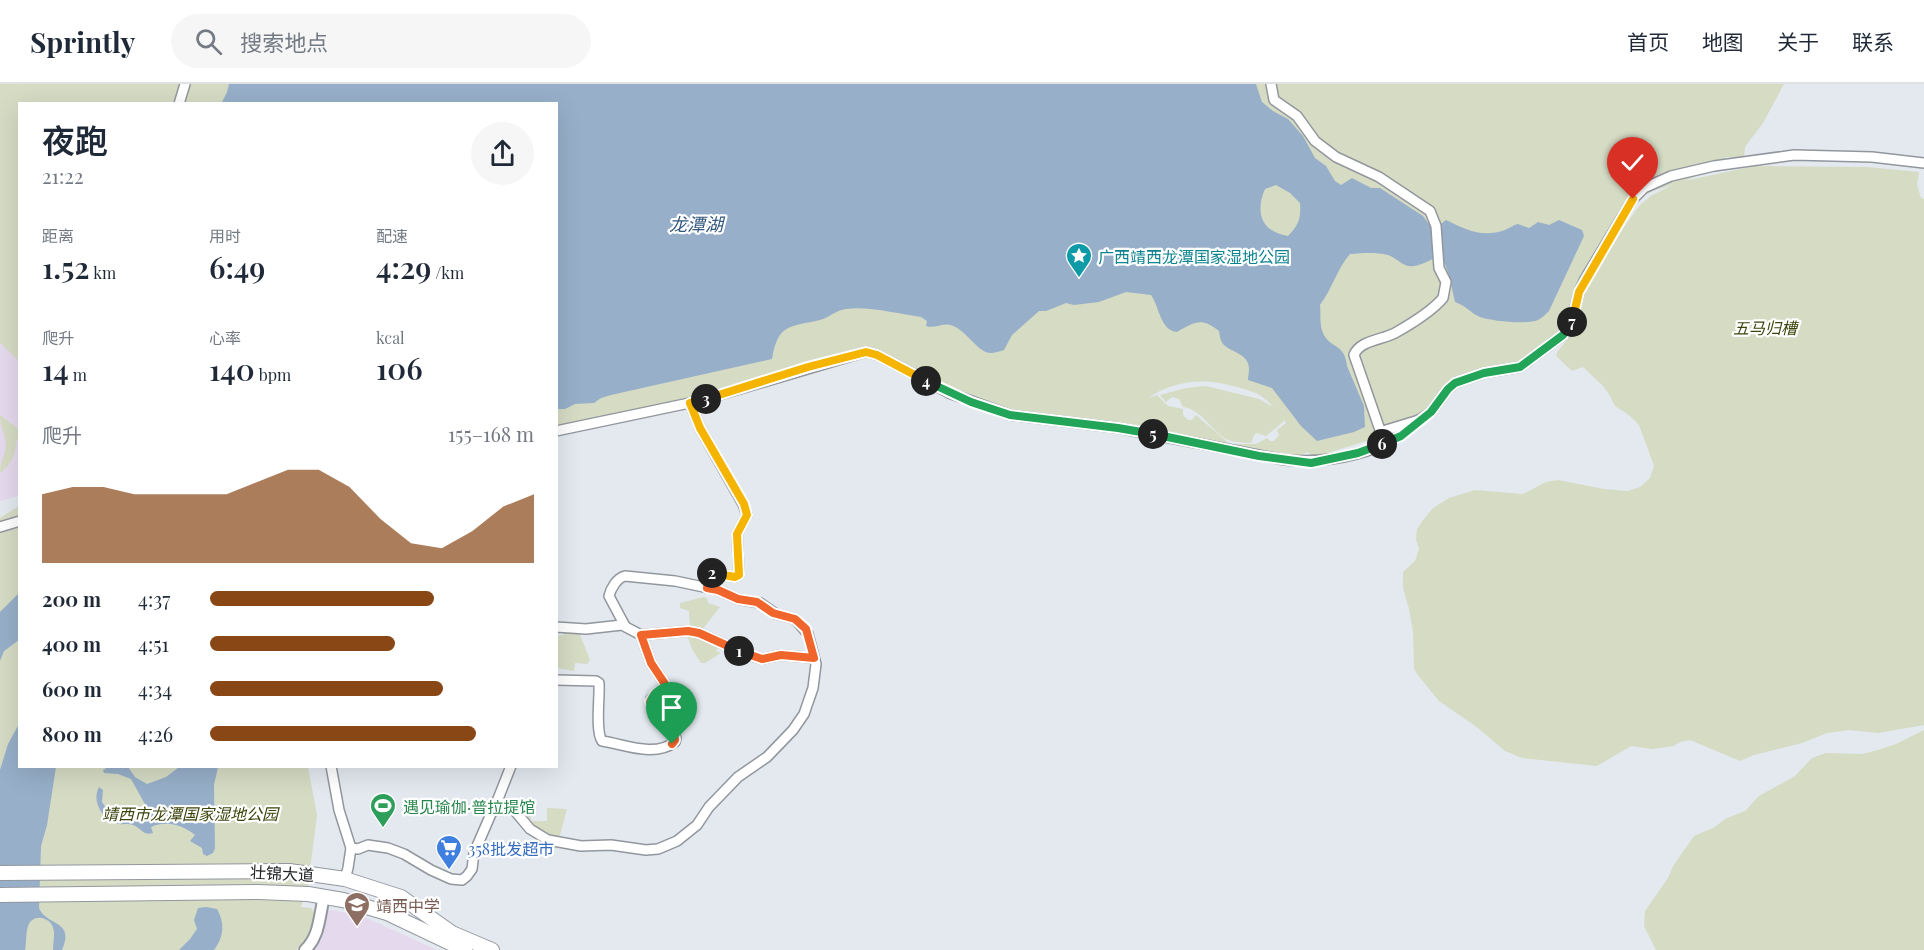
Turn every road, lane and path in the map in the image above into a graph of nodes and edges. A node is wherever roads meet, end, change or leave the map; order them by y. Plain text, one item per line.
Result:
1 (185, 84) edge
2 (1271, 84) edge
3 (180, 102) edge
4 (1924, 163) edge
5 (690, 403) junction
6 (1419, 420) junction
7 (558, 431) edge
8 (18, 522) edge
9 (0, 527) edge
10 (707, 588) junction
11 (625, 626) junction
12 (558, 627) edge
13 (641, 635) junction
14 (814, 658) junction
15 (558, 680) edge
16 (331, 768) edge
17 (510, 768) edge
18 (496, 804) junction
19 (351, 848) junction
20 (0, 873) edge
21 (345, 879) junction
22 (0, 895) edge
23 (324, 897) junction
24 (305, 950) edge
25 (465, 950) edge
26 (492, 950) edge

1 - 3 street
2 - 6 street
4 - 6 street
5 - 6 street
5 - 7 street
5 - 10 street
8 - 9 street
10 - 11 street
10 - 14 street
11 - 12 street
11 - 13 street
13 - 14 street
13 - 15 street
14 - 18 street
16 - 19 street
17 - 18 street
18 - 19 street
19 - 21 street
20 - 21 main road, 壮锦大道
21 - 26 main road, 壮锦大道
22 - 23 main road, 壮锦大道
23 - 24 street
23 - 25 main road, 壮锦大道

